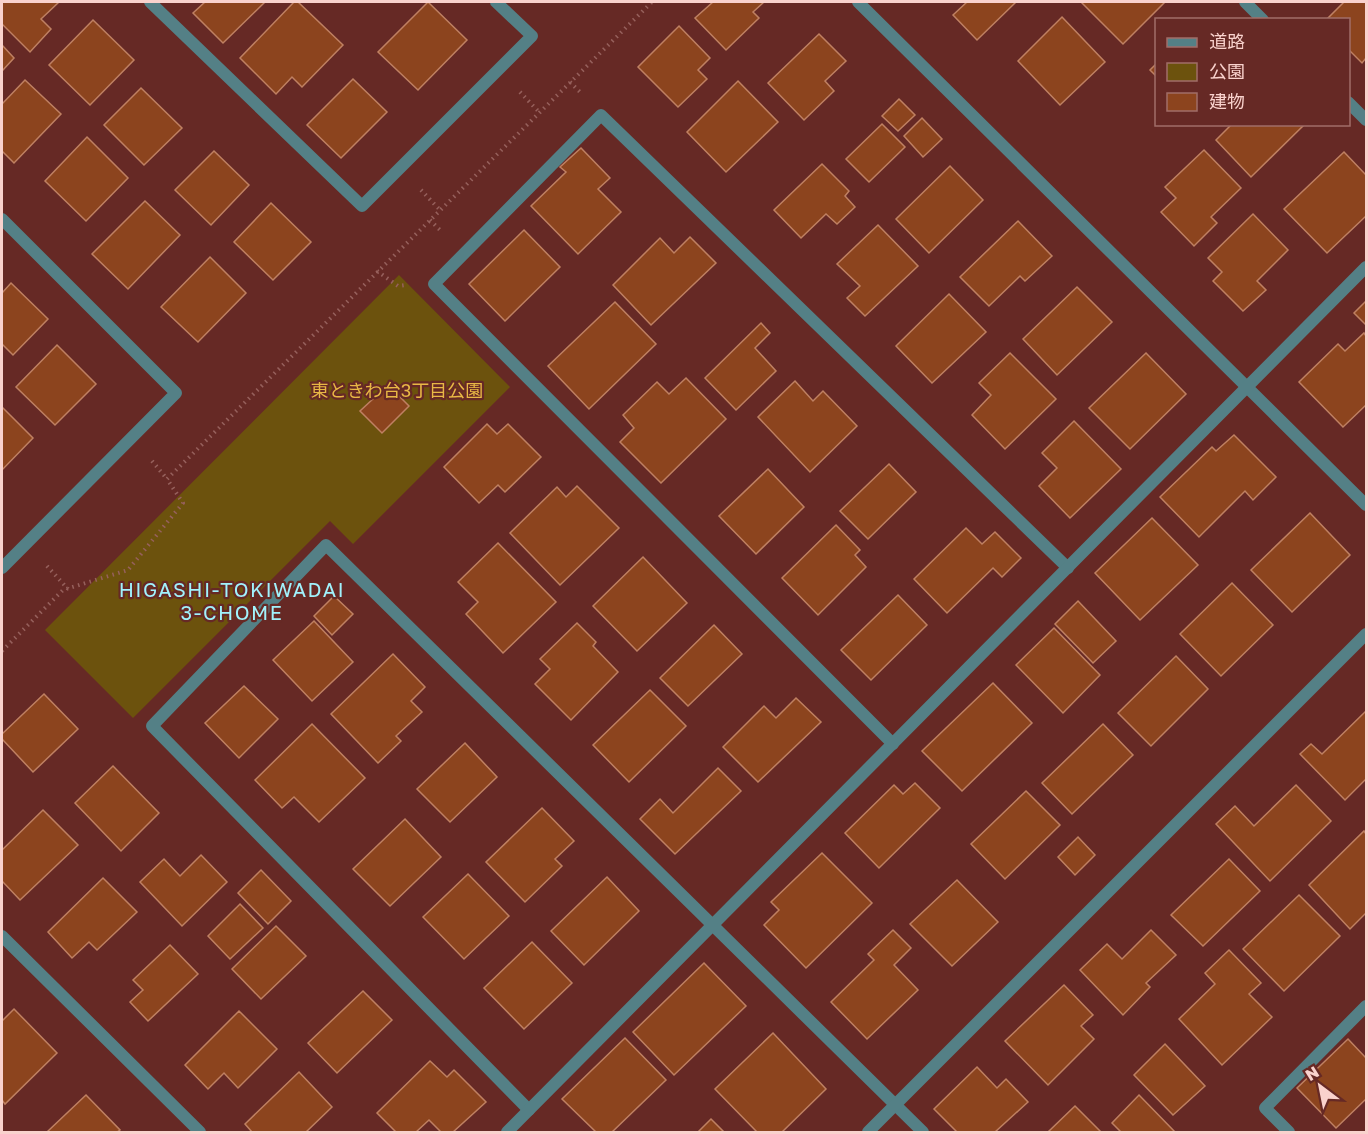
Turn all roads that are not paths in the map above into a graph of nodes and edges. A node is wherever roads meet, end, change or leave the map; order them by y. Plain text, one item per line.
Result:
1 (150, 2) edge
2 (496, 2) edge
3 (858, 2) edge
4 (1245, 2) edge
5 (1261, 18) edge
6 (1350, 104) edge
7 (1366, 120) edge
8 (2, 219) edge
9 (1366, 267) edge
10 (1247, 387) junction
11 (1366, 505) edge
12 (2, 568) edge
13 (1068, 568) junction
14 (1366, 634) edge
15 (892, 744) junction
16 (712, 925) junction
17 (2, 936) edge
18 (1366, 1006) edge
19 (896, 1105) junction
20 (529, 1110) junction
21 (200, 1132) edge
22 (507, 1132) edge
23 (868, 1132) edge
24 (923, 1132) edge
25 (1290, 1132) edge

1 - 2 street
3 - 10 street
4 - 5 street
6 - 7 street
8 - 12 street
9 - 10 street
10 - 11 street
10 - 13 street
13 - 15 street
13 - 15 street
14 - 19 street
15 - 16 street
16 - 19 street
16 - 20 street
16 - 20 street
17 - 21 street
18 - 25 street
19 - 23 street
19 - 24 street
20 - 22 street

